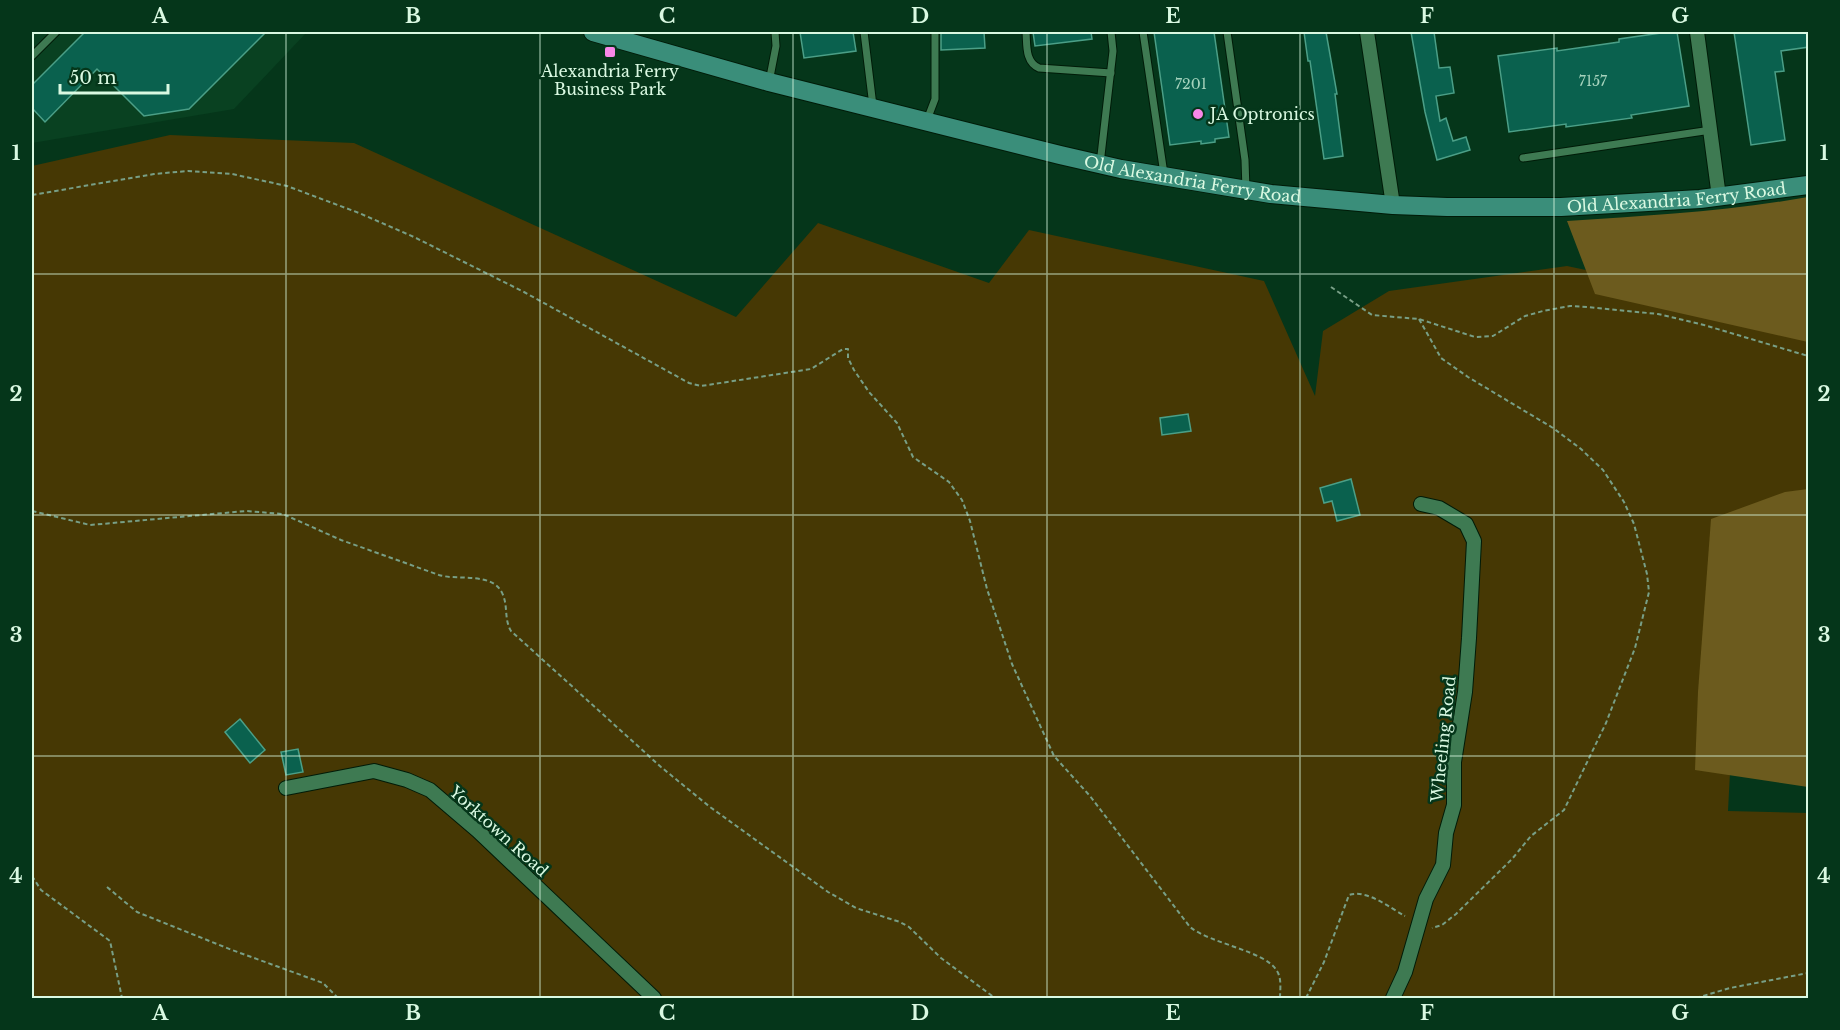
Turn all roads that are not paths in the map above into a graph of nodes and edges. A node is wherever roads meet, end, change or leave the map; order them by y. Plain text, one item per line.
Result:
1 (56, 32) edge
2 (775, 32) edge
3 (864, 32) edge
4 (935, 32) edge
5 (1026, 32) edge
6 (1111, 32) edge
7 (1143, 32) edge
8 (1227, 32) edge
9 (1367, 32) edge
10 (1697, 32) edge
11 (600, 33) edge
12 (32, 56) edge
13 (1111, 73) junction
14 (769, 82) junction
15 (874, 109) junction
16 (926, 121) junction
17 (1711, 130) junction
18 (1523, 158) dead end
19 (1100, 164) junction
20 (1165, 177) junction
21 (1809, 185) edge
22 (1246, 190) junction
23 (1719, 197) junction
24 (1393, 205) junction
25 (1421, 504) dead end
26 (286, 788) dead end
27 (654, 999) edge
28 (1393, 999) edge

1 - 12 lane
2 - 14 lane
3 - 15 lane
4 - 16 lane
5 - 13 lane
6 - 13 lane
7 - 20 lane
8 - 22 lane
9 - 24 street
10 - 17 street
11 - 14 main road, Old Alexandria Ferry Road
13 - 19 lane
14 - 15 main road, Old Alexandria Ferry Road
15 - 16 main road, Old Alexandria Ferry Road
16 - 19 main road, Old Alexandria Ferry Road
17 - 18 lane
17 - 23 street
19 - 20 main road, Old Alexandria Ferry Road
20 - 22 main road, Old Alexandria Ferry Road
21 - 23 main road, Old Alexandria Ferry Road
22 - 24 main road, Old Alexandria Ferry Road
23 - 24 main road, Old Alexandria Ferry Road
25 - 28 street, Wheeling Road
26 - 27 street, Yorktown Road

